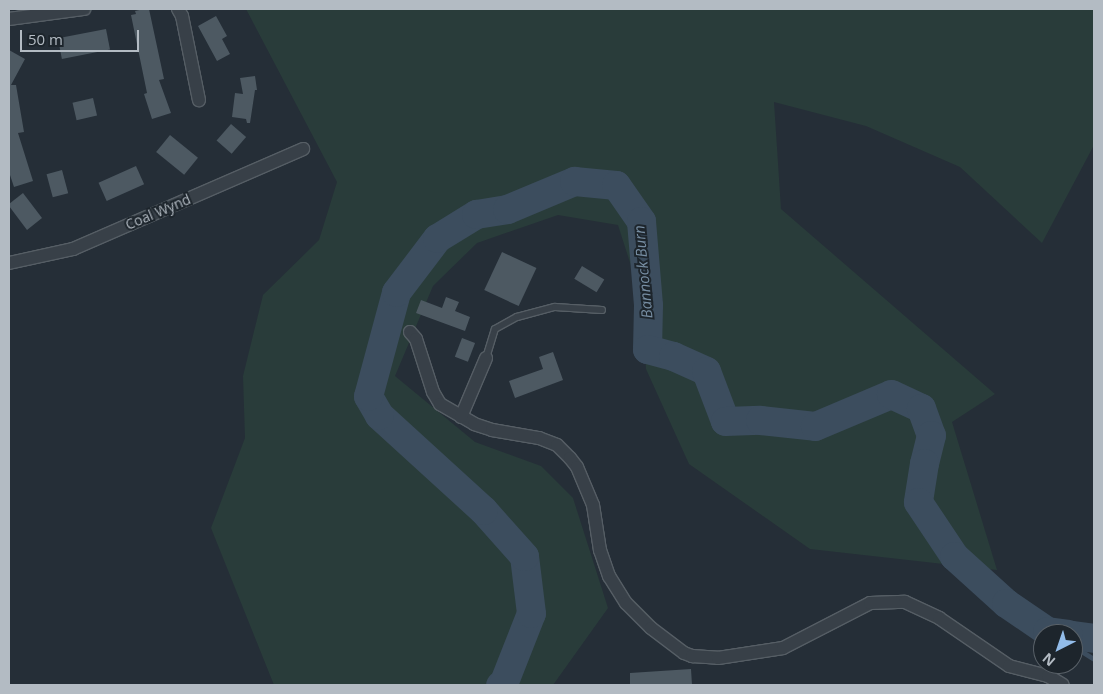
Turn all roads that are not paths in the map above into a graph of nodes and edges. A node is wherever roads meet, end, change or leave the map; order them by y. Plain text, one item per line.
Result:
1 (84, 9) edge
2 (178, 9) edge
3 (9, 19) edge
4 (199, 100) dead end
5 (304, 149) dead end
6 (9, 263) edge
7 (602, 310) dead end
8 (410, 332) dead end
9 (486, 358) joint
10 (461, 417) junction
11 (1063, 685) edge

1 - 3 street
2 - 4 street
5 - 6 street, Coal Wynd
7 - 9 lane
8 - 10 street
9 - 10 street
10 - 11 street

